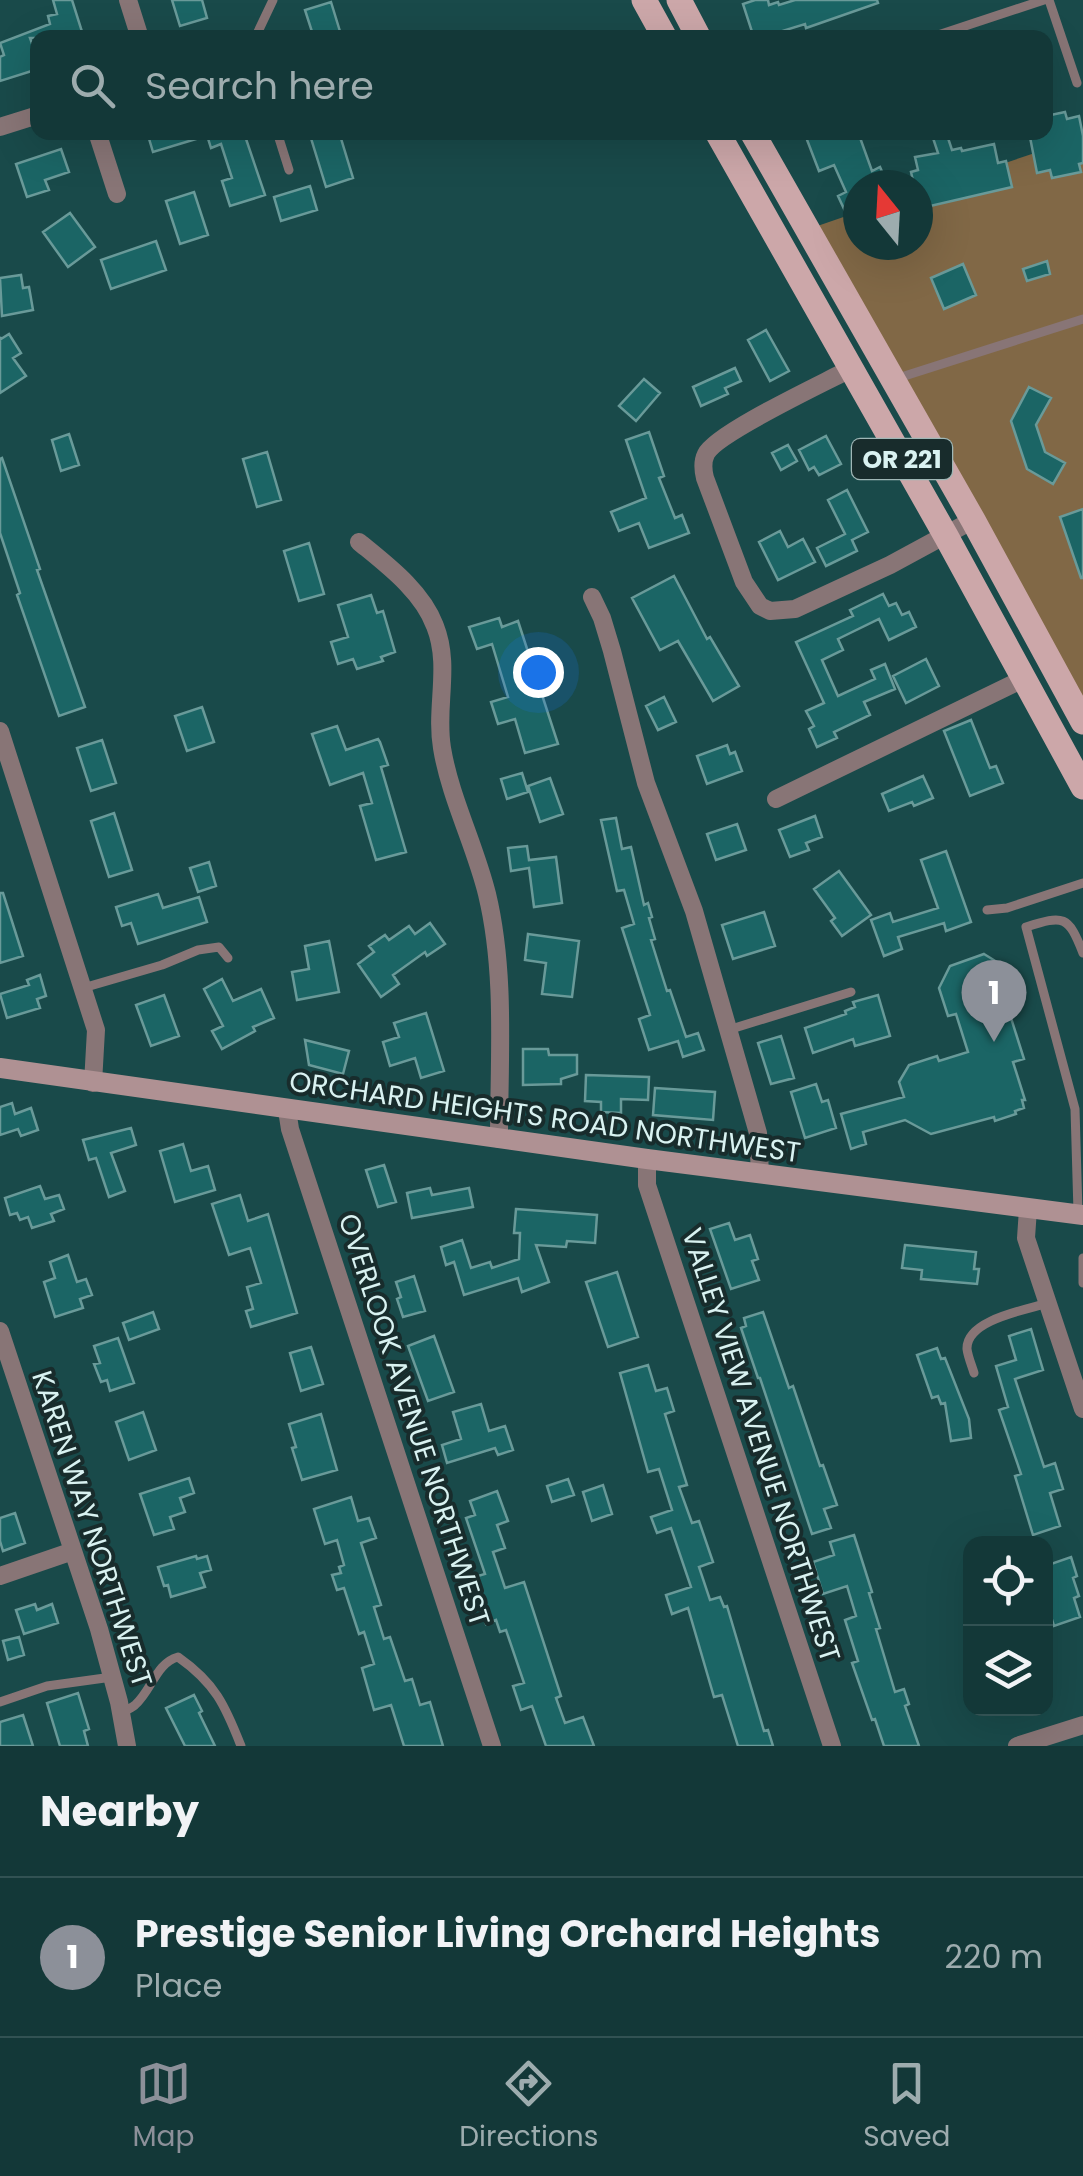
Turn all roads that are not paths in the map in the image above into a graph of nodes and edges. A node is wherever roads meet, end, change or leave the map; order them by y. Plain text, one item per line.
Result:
1 (128, 0) edge
2 (273, 0) edge
3 (644, 0) edge
4 (1046, 0) edge
5 (688, 3) edge
6 (137, 30) edge
7 (259, 30) edge
8 (660, 30) edge
9 (697, 30) edge
10 (954, 30) edge
11 (1077, 84) dead end
12 (30, 117) edge
13 (0, 126) edge
14 (99, 140) edge
15 (280, 140) edge
16 (722, 140) edge
17 (738, 140) edge
18 (756, 140) edge
19 (289, 170) dead end
20 (116, 194) dead end
21 (812, 240) junction
22 (1083, 320) edge
23 (850, 368) junction
24 (892, 380) junction
25 (972, 520) junction
26 (946, 536) junction
27 (358, 542) dead end
28 (592, 597) dead end
29 (1025, 678) junction
30 (1083, 722) edge
31 (0, 731) edge
32 (1083, 787) edge
33 (776, 799) dead end
34 (1083, 883) edge
35 (987, 910) dead end
36 (1083, 953) edge
37 (228, 958) dead end
38 (82, 988) junction
39 (850, 992) dead end
40 (728, 1030) junction
41 (0, 1068) edge
42 (93, 1083) junction
43 (287, 1110) junction
44 (499, 1138) junction
45 (647, 1159) junction
46 (760, 1174) junction
47 (1028, 1210) junction
48 (1080, 1215) edge
49 (1083, 1258) edge
50 (1083, 1282) edge
51 (1048, 1303) junction
52 (0, 1331) edge
53 (974, 1373) dead end
54 (1083, 1409) edge
55 (73, 1551) junction
56 (0, 1576) edge
57 (112, 1678) junction
58 (0, 1702) edge
59 (121, 1713) junction
60 (1083, 1725) edge
61 (1058, 1740) edge
62 (128, 1746) edge
63 (241, 1746) edge
64 (492, 1746) edge
65 (832, 1746) edge
66 (1017, 1746) edge

1 - 6 street
2 - 7 lane
3 - 8 main road
4 - 10 lane
4 - 11 lane
5 - 9 main road
12 - 13 street
14 - 20 street
15 - 19 lane
16 - 23 main road, OR 221
17 - 21 main road
18 - 21 main road, OR 221
21 - 24 main road, OR 221
22 - 24 lane
23 - 26 main road, OR 221
23 - 26 street
24 - 25 main road, OR 221
25 - 26 street
25 - 30 main road, OR 221
26 - 29 main road, OR 221
27 - 44 street
28 - 40 street
29 - 32 main road, OR 221
29 - 33 street
31 - 38 street
34 - 35 lane
36 - 48 lane
37 - 38 lane
38 - 42 street
39 - 40 lane
40 - 46 street
41 - 42 main road, ORCHARD HEIGHTS ROAD NORTHWEST
42 - 43 main road, ORCHARD HEIGHTS ROAD NORTHWEST
43 - 44 main road, ORCHARD HEIGHTS ROAD NORTHWEST
43 - 64 street, OVERLOOK AVENUE NORTHWEST
44 - 45 main road, ORCHARD HEIGHTS ROAD NORTHWEST
45 - 46 main road, ORCHARD HEIGHTS ROAD NORTHWEST
45 - 65 street, VALLEY VIEW AVENUE NORTHWEST
46 - 47 main road, ORCHARD HEIGHTS ROAD NORTHWEST
47 - 48 main road, ORCHARD HEIGHTS ROAD NORTHWEST
47 - 51 street
49 - 50 lane
51 - 53 lane
51 - 54 street
52 - 55 street, KAREN WAY NORTHWEST
55 - 56 street
55 - 57 street, KAREN WAY NORTHWEST
57 - 58 lane
57 - 59 street, KAREN WAY NORTHWEST
59 - 62 street, KAREN WAY NORTHWEST
59 - 63 lane
60 - 61 street
61 - 66 street

